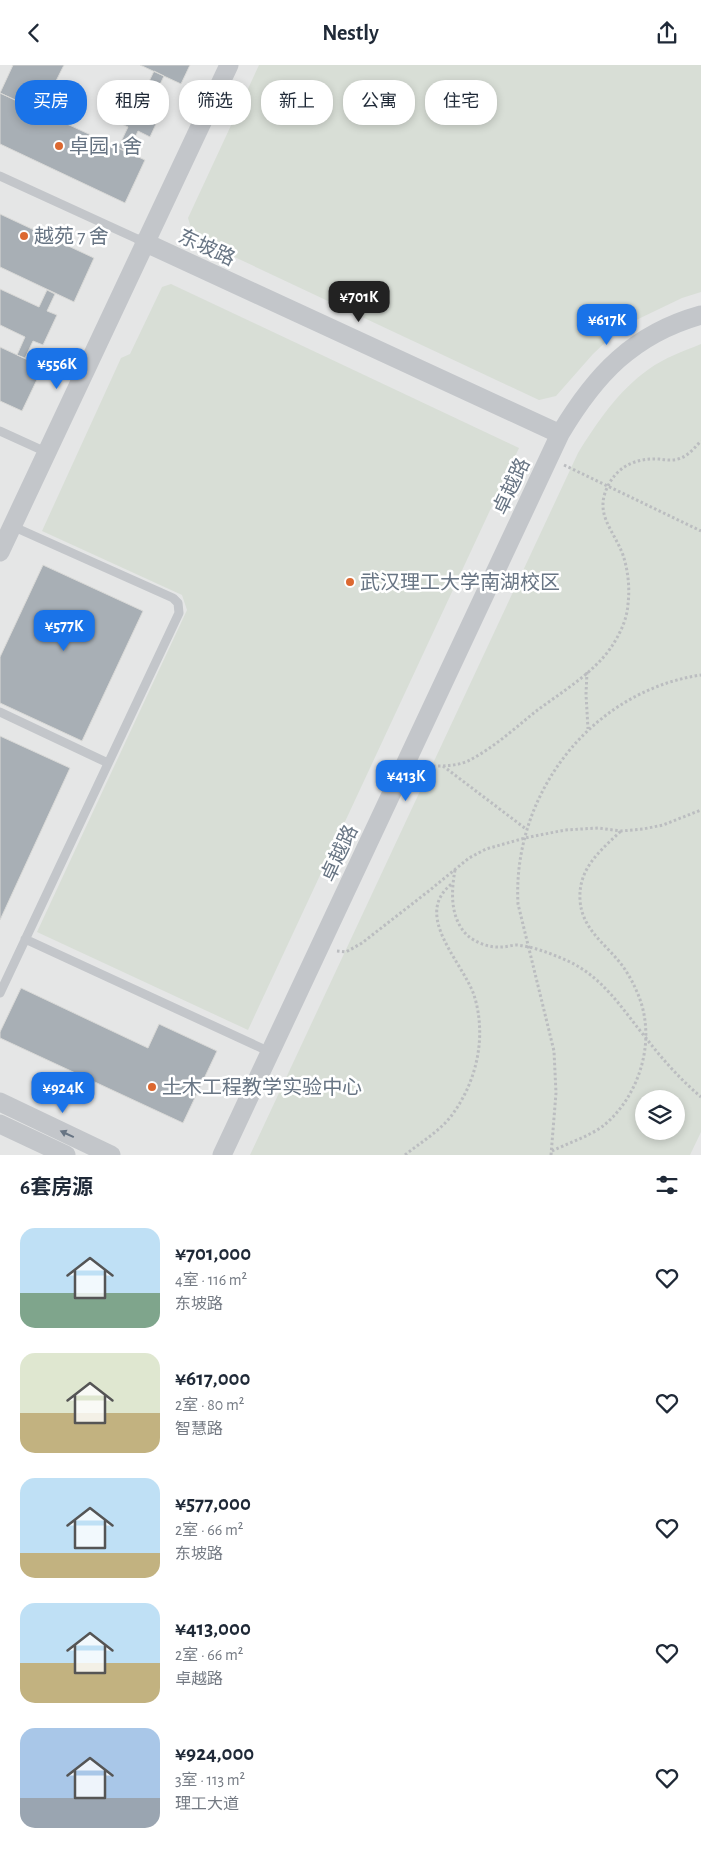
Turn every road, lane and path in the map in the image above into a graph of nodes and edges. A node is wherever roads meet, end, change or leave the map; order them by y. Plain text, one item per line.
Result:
1 (229, 65) edge
2 (0, 176) edge
3 (144, 243) junction
4 (701, 315) edge
5 (0, 431) edge
6 (560, 435) junction
7 (701, 441) edge
8 (46, 452) junction
9 (549, 458) junction
10 (608, 486) junction
11 (12, 526) junction
12 (701, 531) edge
13 (0, 552) edge
14 (587, 672) junction
15 (701, 675) edge
16 (0, 712) edge
17 (588, 730) junction
18 (108, 763) junction
19 (405, 766) junction
20 (443, 766) junction
21 (701, 810) edge
22 (526, 829) junction
23 (621, 831) junction
24 (525, 838) junction
25 (456, 869) junction
26 (453, 883) junction
27 (25, 939) junction
28 (321, 945) junction
29 (528, 947) junction
30 (0, 993) edge
31 (645, 1038) junction
32 (270, 1052) junction
33 (701, 1097) edge
34 (0, 1103) edge
35 (0, 1124) edge
36 (551, 1153) edge
37 (66, 1155) edge
38 (111, 1155) edge
39 (222, 1155) edge
40 (406, 1155) edge

1 - 3 street
2 - 3 lane
3 - 6 street, 东坡路
3 - 8 street
4 - 6 street, 卓越路
5 - 8 lane
6 - 9 street, 卓越路
7 - 10 path
8 - 11 street
9 - 10 path
9 - 19 street, 卓越路
10 - 12 path
10 - 14 path
11 - 13 street
11 - 18 lane
14 - 17 path
14 - 20 path
15 - 17 path
16 - 18 lane
17 - 22 path
18 - 27 lane
19 - 20 path
19 - 28 street, 卓越路
20 - 22 path
21 - 23 path
22 - 24 path
23 - 24 path
23 - 31 path
24 - 25 path
24 - 29 path
25 - 26 path
25 - 28 path
26 - 29 path
26 - 40 path
27 - 30 lane
27 - 32 lane
28 - 32 street, 卓越路
29 - 31 path
29 - 36 path
31 - 33 path
31 - 36 path
32 - 39 street, 卓越路
38 -> 34 street
35 - 37 street

